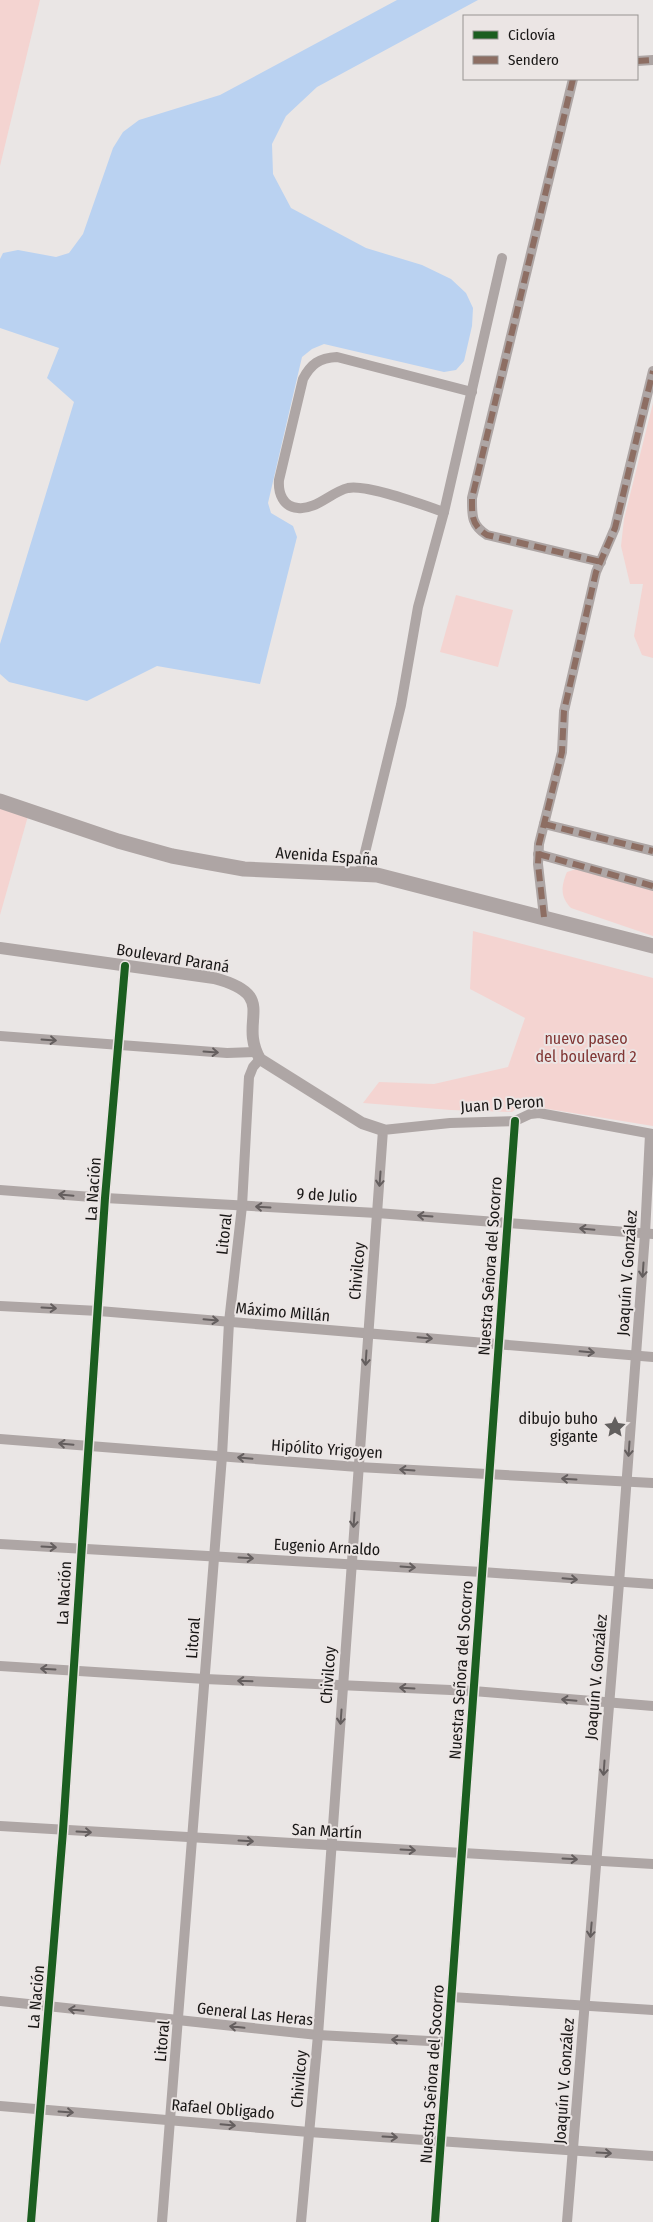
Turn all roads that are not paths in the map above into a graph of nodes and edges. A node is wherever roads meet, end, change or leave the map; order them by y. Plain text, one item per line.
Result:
1 (638, 60) edge
2 (653, 60) edge
3 (574, 80) edge
4 (502, 258) dead end
5 (653, 371) edge
6 (472, 392) junction
7 (444, 512) junction
8 (600, 562) junction
9 (0, 801) edge
10 (544, 824) junction
11 (653, 850) edge
12 (538, 854) junction
13 (360, 873) junction
14 (653, 886) edge
15 (544, 917) junction
16 (653, 946) edge
17 (0, 948) edge
18 (125, 966) junction
19 (0, 1036) edge
20 (117, 1045) junction
21 (258, 1056) junction
22 (515, 1121) junction
23 (383, 1130) junction
24 (651, 1134) edge
25 (0, 1190) edge
26 (105, 1198) junction
27 (242, 1206) junction
28 (377, 1213) junction
29 (507, 1223) junction
30 (649, 1234) edge
31 (0, 1306) edge
32 (99, 1311) junction
33 (229, 1322) junction
34 (367, 1334) junction
35 (498, 1344) junction
36 (636, 1356) junction
37 (653, 1357) edge
38 (0, 1438) edge
39 (90, 1446) junction
40 (222, 1456) junction
41 (358, 1467) junction
42 (489, 1475) junction
43 (627, 1481) junction
44 (653, 1483) edge
45 (0, 1544) edge
46 (80, 1548) junction
47 (215, 1556) junction
48 (350, 1564) junction
49 (482, 1572) junction
50 (619, 1583) junction
51 (653, 1584) edge
52 (0, 1666) edge
53 (74, 1670) junction
54 (205, 1679) junction
55 (343, 1685) junction
56 (473, 1691) junction
57 (608, 1703) junction
58 (653, 1706) edge
59 (0, 1826) edge
60 (63, 1831) junction
61 (193, 1838) junction
62 (332, 1846) junction
63 (462, 1853) junction
64 (597, 1860) junction
65 (653, 1864) edge
66 (451, 1997) junction
67 (0, 2001) edge
68 (585, 2006) junction
69 (49, 2007) junction
70 (653, 2010) edge
71 (179, 2021) junction
72 (318, 2035) junction
73 (448, 2042) junction
74 (0, 2106) edge
75 (39, 2110) junction
76 (170, 2120) junction
77 (309, 2132) junction
78 (440, 2140) junction
79 (574, 2152) junction
80 (653, 2156) edge
81 (30, 2222) edge
82 (162, 2222) edge
83 (301, 2222) edge
84 (434, 2222) edge
85 (567, 2222) edge

1 - 2 street
3 - 8 street
4 - 6 street
5 - 8 street
6 - 7 street
6 - 7 street
7 - 13 street
8 - 10 street
9 - 13 main road, Avenida España
10 - 11 street
10 - 12 street
12 - 14 street
12 - 15 street
13 - 15 main road, Avenida España
15 - 16 main road, Avenida España
17 - 18 street, Boulevard Paraná
18 - 20 street, La Nación
18 - 21 street, Boulevard Paraná
19 -> 20 street
20 -> 21 street
20 - 26 street, La Nación
21 - 23 street
21 - 27 street, Litoral
22 - 23 street, Juan D Peron
22 - 24 street, Juan D Peron
22 - 29 street, Nuestra Señora del Socorro
23 -> 28 street, Chivilcoy
24 - 30 street, Joaquín V. González
26 -> 25 street, 9 de Julio
26 - 27 street, 9 de Julio
26 - 32 street, La Nación
28 -> 27 street, 9 de Julio
27 - 33 street, Litoral
29 -> 28 street, 9 de Julio
28 - 34 street, Chivilcoy
30 -> 29 street, 9 de Julio
29 - 35 street, Nuestra Señora del Socorro
30 -> 36 street, Joaquín V. González
31 -> 32 street, Máximo Millán
32 -> 33 street, Máximo Millán
32 - 39 street, La Nación
33 - 34 street, Máximo Millán
33 - 40 street, Litoral
34 -> 35 street, Máximo Millán
34 -> 41 street, Chivilcoy
35 -> 36 street, Máximo Millán
35 - 42 street, Nuestra Señora del Socorro
36 - 37 street, Máximo Millán
36 -> 43 street, Joaquín V. González
39 -> 38 street, Hipólito Yrigoyen
39 - 40 street, Hipólito Yrigoyen
39 - 46 street, La Nación
41 -> 40 street, Hipólito Yrigoyen
40 - 47 street, Litoral
42 -> 41 street, Hipólito Yrigoyen
41 -> 48 street, Chivilcoy
43 -> 42 street, Hipólito Yrigoyen
42 - 49 street, Nuestra Señora del Socorro
43 - 44 street, Hipólito Yrigoyen
43 - 50 street, Joaquín V. González
45 -> 46 street, Eugenio Arnaldo
46 - 47 street, Eugenio Arnaldo
46 - 53 street, La Nación
47 -> 48 street, Eugenio Arnaldo
47 - 54 street, Litoral
48 -> 49 street, Eugenio Arnaldo
48 - 55 street, Chivilcoy
49 -> 50 street, Eugenio Arnaldo
49 - 56 street, Nuestra Señora del Socorro
50 - 51 street, Eugenio Arnaldo
50 - 57 street, Joaquín V. González
53 -> 52 street
53 - 54 street
53 - 60 street, La Nación
55 -> 54 street
54 - 61 street, Litoral
56 -> 55 street
55 -> 62 street, Chivilcoy
57 -> 56 street
56 - 63 street, Nuestra Señora del Socorro
57 - 58 street
57 -> 64 street, Joaquín V. González
59 - 60 street, San Martín
60 -> 61 street, San Martín
60 - 69 street, La Nación
61 -> 62 street, San Martín
61 - 71 street, Litoral
62 -> 63 street, San Martín
62 - 72 street, Chivilcoy
63 -> 64 street, San Martín
63 - 66 street, Nuestra Señora del Socorro
64 - 65 street, San Martín
64 -> 68 street, Joaquín V. González
66 - 68 street
66 - 73 street, Nuestra Señora del Socorro
67 - 69 street, General Las Heras
68 - 70 street
68 - 79 street, Joaquín V. González
71 -> 69 street, General Las Heras
69 - 75 street, La Nación
72 -> 71 street, General Las Heras
71 - 76 street, Litoral
73 -> 72 street, General Las Heras
72 - 77 street, Chivilcoy
73 - 78 street, Nuestra Señora del Socorro
74 - 75 street, Rafael Obligado
75 -> 76 street, Rafael Obligado
75 - 81 street, La Nación
76 -> 77 street, Rafael Obligado
76 - 82 street, Litoral
77 -> 78 street, Rafael Obligado
77 - 83 street, Chivilcoy
78 - 79 street, Rafael Obligado
78 - 84 street, Nuestra Señora del Socorro
79 -> 80 street, Rafael Obligado
79 - 85 street, Joaquín V. González

